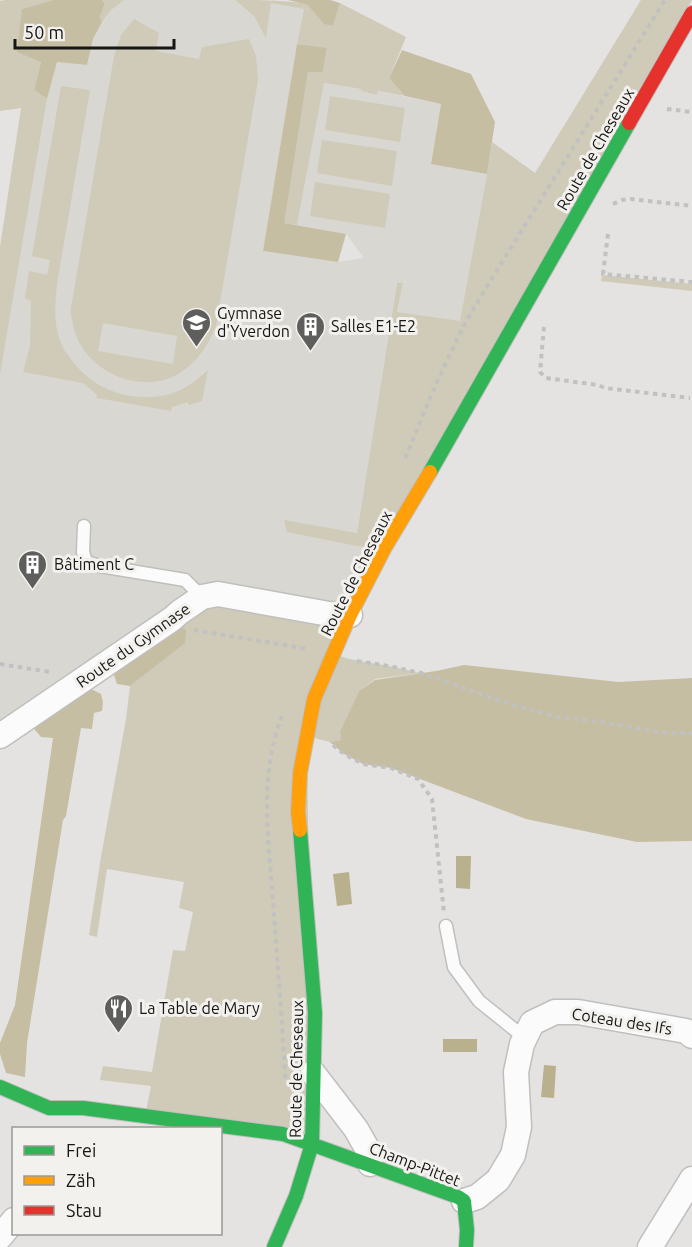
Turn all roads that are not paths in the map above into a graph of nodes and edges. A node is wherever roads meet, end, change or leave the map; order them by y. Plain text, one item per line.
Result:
1 (692, 13) edge
2 (84, 526) dead end
3 (202, 597) junction
4 (350, 615) junction
5 (0, 736) edge
6 (446, 926) road end
7 (692, 1036) edge
8 (525, 1038) junction
9 (313, 1072) junction
10 (0, 1087) edge
11 (77, 1118) edge
12 (193, 1127) edge
13 (222, 1129) edge
14 (312, 1144) junction
15 (370, 1164) junction
16 (692, 1179) edge
17 (464, 1202) junction
18 (12, 1222) edge
19 (0, 1237) edge
20 (274, 1247) edge
21 (466, 1247) edge
22 (650, 1247) edge

1 - 4 street, Route de Cheseaux
2 - 3 lane
3 - 4 street, Route du Gymnase
3 - 5 street, Route du Gymnase
4 - 9 street, Route de Cheseaux
6 - 8 lane
7 - 8 street, Coteau des Ifs
8 - 17 street, Coteau des Ifs
9 - 14 street, Route de Cheseaux
9 - 15 street
10 - 11 street, Champ-Pittet
11 - 12 street, Champ-Pittet
13 - 14 street, Champ-Pittet
14 - 15 street, Champ-Pittet
14 - 20 street, Route de Cheseaux
15 - 17 street, Champ-Pittet
16 - 22 street
17 - 21 street, Champ-Pittet
18 - 19 street

